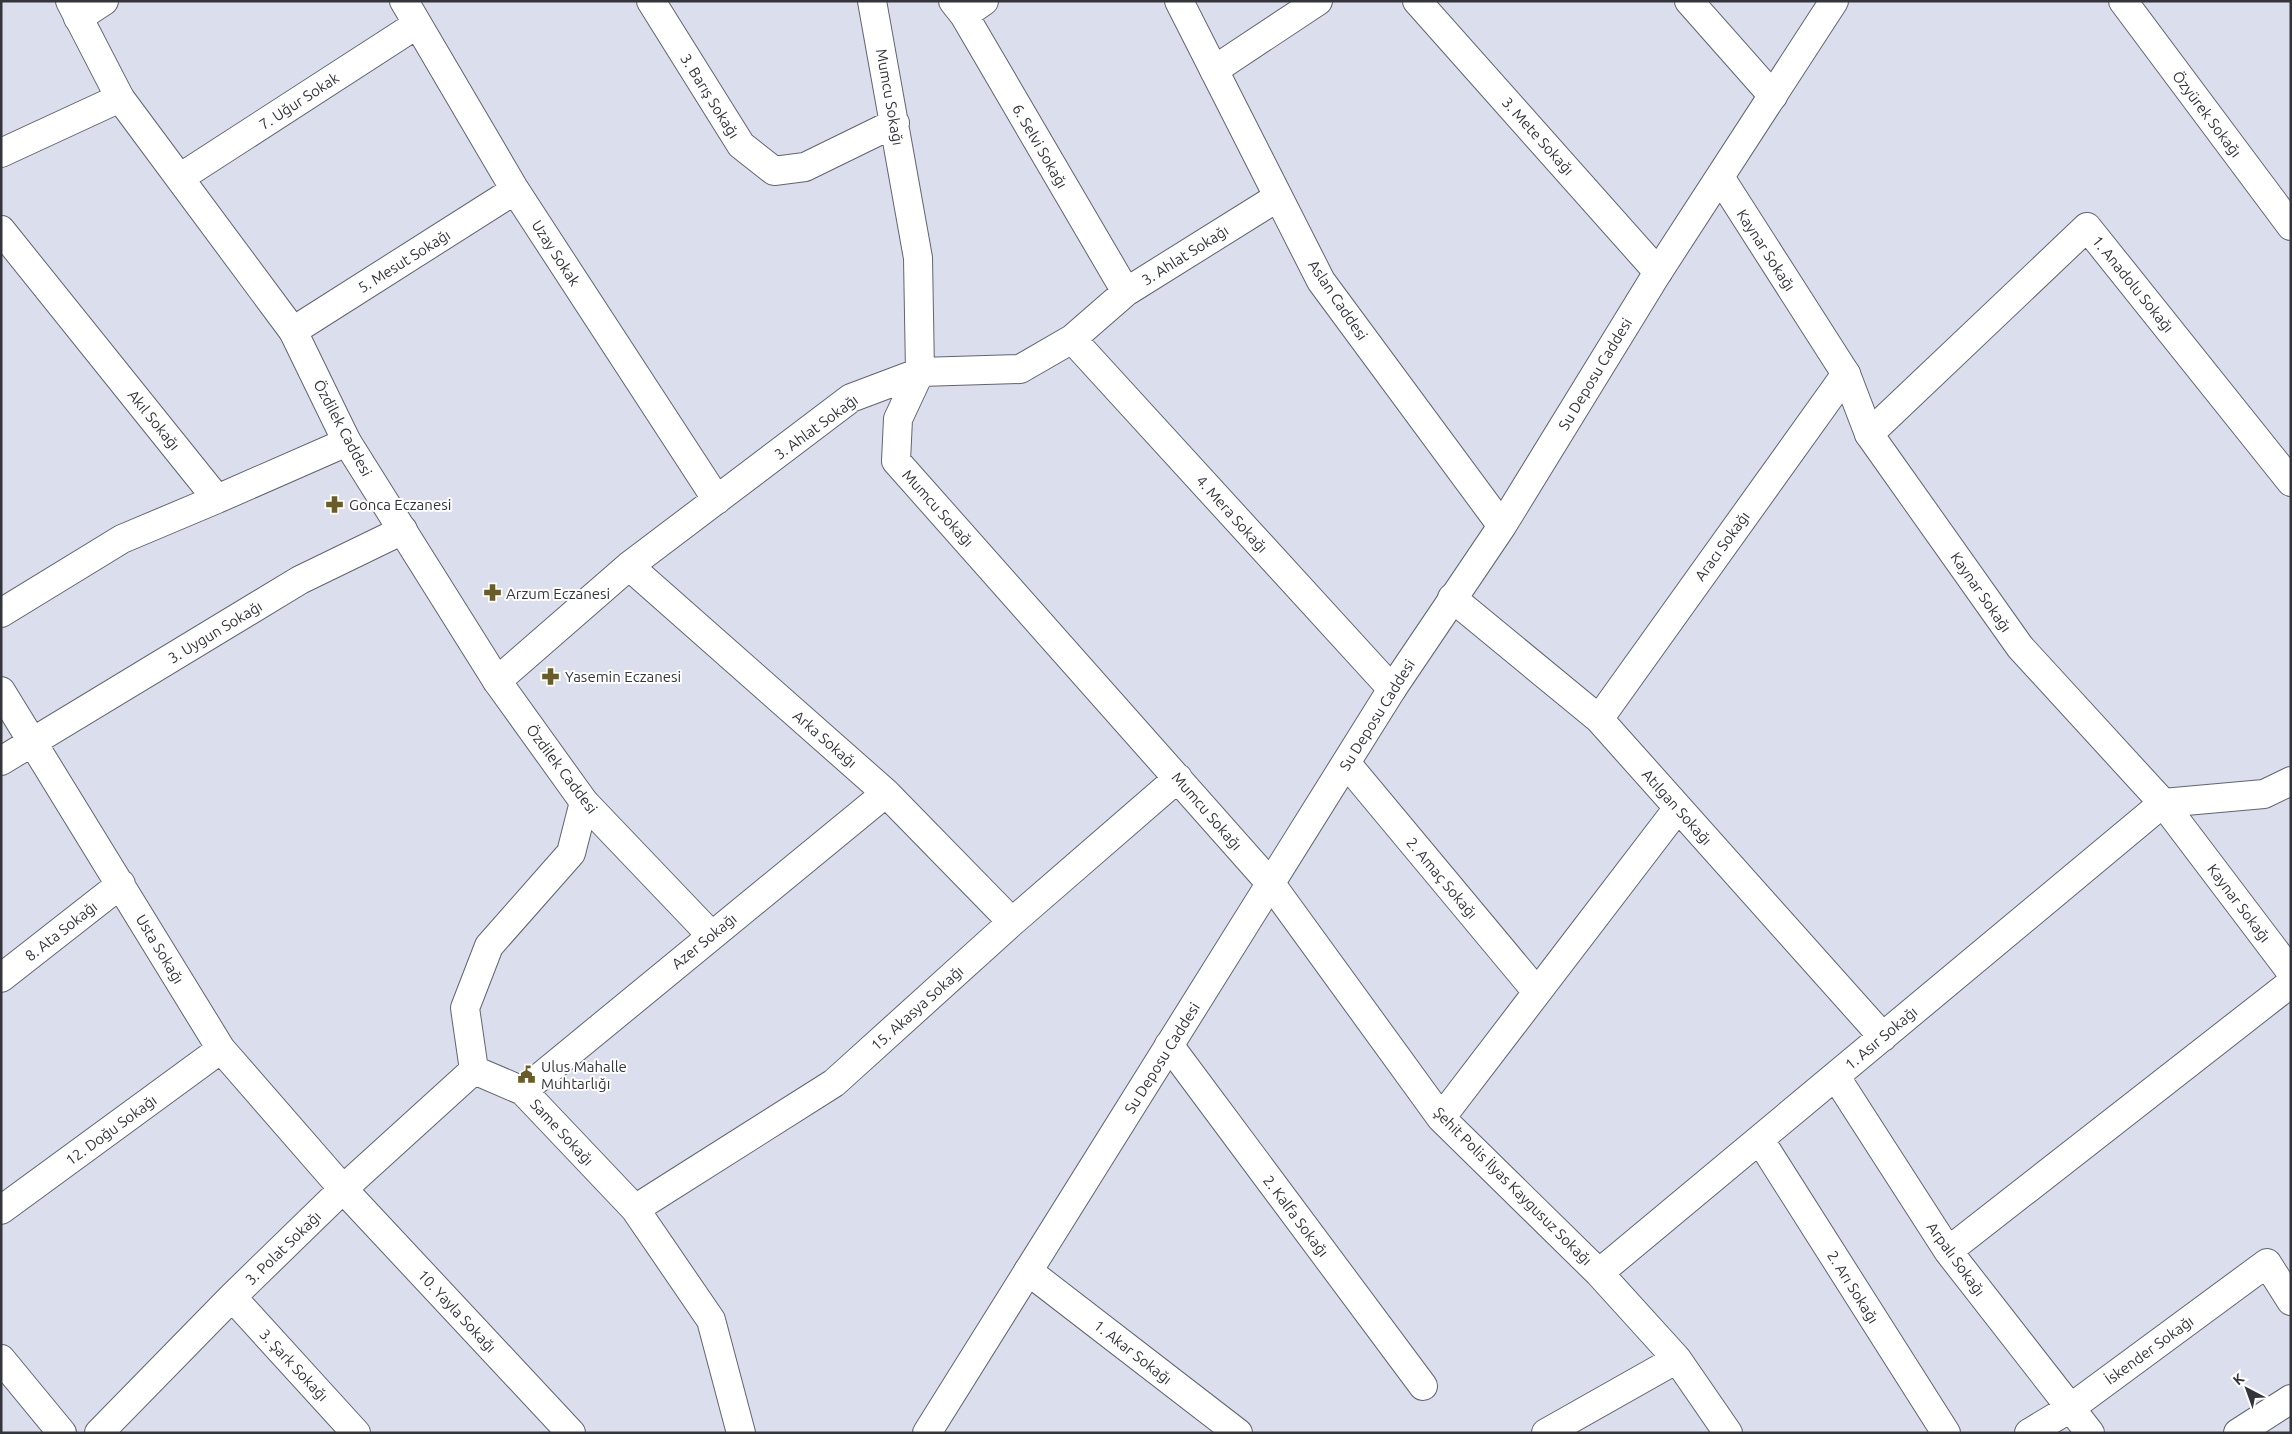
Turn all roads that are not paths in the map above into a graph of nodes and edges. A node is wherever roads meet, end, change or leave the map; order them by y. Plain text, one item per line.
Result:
1 (104, 1) edge
2 (404, 1) edge
3 (651, 1) edge
4 (872, 1) edge
5 (1179, 1) edge
6 (1318, 1) edge
7 (1417, 1) edge
8 (1689, 1) edge
9 (1834, 1) edge
10 (2123, 1) edge
11 (967, 6) edge
12 (74, 10) edge
13 (416, 25) junction
14 (1214, 70) junction
15 (1773, 96) junction
16 (120, 98) junction
17 (896, 123) junction
18 (1, 153) edge
19 (181, 177) junction
20 (1720, 177) junction
21 (515, 190) junction
22 (1278, 197) junction
23 (2291, 226) edge
24 (1, 230) edge
25 (1658, 272) junction
26 (1126, 292) junction
27 (293, 331) junction
28 (1072, 339) junction
29 (920, 372) junction
30 (1846, 374) junction
31 (1869, 434) junction
32 (347, 442) junction
33 (2291, 482) edge
34 (217, 499) junction
35 (717, 500) junction
36 (1502, 526) junction
37 (403, 530) junction
38 (629, 566) junction
39 (1452, 598) junction
40 (1, 613) edge
41 (497, 681) junction
42 (1392, 689) junction
43 (1, 691) edge
44 (1599, 719) junction
45 (32, 742) junction
46 (1, 761) edge
47 (1347, 764) junction
48 (1178, 778) junction
49 (2291, 781) edge
50 (886, 793) junction
51 (584, 802) junction
52 (2163, 803) junction
53 (1678, 808) junction
54 (121, 884) junction
55 (1271, 884) junction
56 (1012, 922) junction
57 (711, 935) junction
58 (2291, 972) edge
59 (1, 978) edge
60 (2291, 983) edge
61 (1537, 992) junction
62 (1883, 1037) junction
63 (1169, 1045) junction
64 (221, 1049) junction
65 (474, 1070) junction
66 (1836, 1077) junction
67 (523, 1091) junction
68 (1441, 1118) junction
69 (1760, 1140) junction
70 (343, 1189) junction
71 (635, 1209) junction
72 (1, 1210) edge
73 (1948, 1251) junction
74 (1028, 1271) junction
75 (1599, 1273) junction
76 (232, 1298) junction
77 (2291, 1301) edge
78 (1, 1359) edge
79 (1677, 1359) junction
80 (1423, 1386) dead end
81 (2291, 1399) edge
82 (2069, 1408) junction
83 (62, 1433) edge
84 (99, 1433) edge
85 (356, 1433) edge
86 (571, 1433) edge
87 (741, 1433) edge
88 (927, 1433) edge
89 (1238, 1433) edge
90 (1546, 1433) edge
91 (1728, 1433) edge
92 (1946, 1433) edge
93 (2030, 1433) edge
94 (2090, 1433) edge
95 (2238, 1433) edge

1 - 12 street
2 - 13 street, Uzay Sokak
3 - 17 street, 3. Barış Sokağı
4 - 17 street, Mumcu Sokağı
5 - 14 street, Aslan Caddesi
6 - 14 street
7 - 25 street, 3. Mete Sokağı
8 - 15 street
9 - 15 street, Su Deposu Caddesi
10 - 23 street, Özyürek Sokağı
11 - 26 street, 6. Selvi Sokağı
12 - 16 street, Özdilek Caddesi
13 - 19 street, 7. Uğur Sokak
13 - 21 street, Uzay Sokak
14 - 22 street, Aslan Caddesi
15 - 20 street, Su Deposu Caddesi
16 - 18 street
16 - 19 street, Özdilek Caddesi
17 - 29 street, Mumcu Sokağı
19 - 27 street, Özdilek Caddesi
20 - 25 street, Su Deposu Caddesi
20 - 30 street, Kaynar Sokağı
21 - 27 street, 5. Mesut Sokağı
21 - 35 street, Uzay Sokak
22 - 26 street, 3. Ahlat Sokağı
22 - 36 street, Aslan Caddesi
24 - 34 street, Akıl Sokağı
25 - 36 street, Su Deposu Caddesi
26 - 28 street, 3. Ahlat Sokağı
27 - 32 street, Özdilek Caddesi
28 - 29 street, 3. Ahlat Sokağı
28 - 42 street, 4. Mera Sokağı
29 - 35 street, 3. Ahlat Sokağı
29 - 48 street, Mumcu Sokağı
30 - 31 street, Kaynar Sokağı
30 - 44 street, Aracı Sokağı
31 - 33 street, 1. Anadolu Sokağı
31 - 52 street, Kaynar Sokağı
32 - 34 street
32 - 37 street, Özdilek Caddesi
34 - 40 street
35 - 38 street, 3. Ahlat Sokağı
36 - 39 street, Su Deposu Caddesi
37 - 41 street, Özdilek Caddesi
37 - 45 street, 3. Uygun Sokağı
38 - 41 street, 3. Ahlat Sokağı
38 - 50 street, Arka Sokağı
39 - 42 street, Su Deposu Caddesi
39 - 44 street, Atılgan Sokağı
41 - 51 street, Özdilek Caddesi
42 - 47 street, Su Deposu Caddesi
43 - 45 street, Usta Sokağı
44 - 53 street, Atılgan Sokağı
45 - 46 street, 3. Uygun Sokağı
45 - 54 street, Usta Sokağı
47 - 55 street, Su Deposu Caddesi
47 - 61 street, 2. Amaç Sokağı
48 - 55 street, Mumcu Sokağı
48 - 56 street, 15. Akasya Sokağı
49 - 52 street
50 - 56 street, Arka Sokağı
50 - 57 street, Azer Sokağı
51 - 57 street, Özdilek Caddesi
51 - 65 street
52 - 58 street, Kaynar Sokağı
52 - 62 street, 1. Asır Sokağı
53 - 61 street
53 - 62 street, Atılgan Sokağı
54 - 59 street, 8. Ata Sokağı
54 - 64 street, Usta Sokağı
55 - 63 street, Su Deposu Caddesi
55 - 68 street, Şehit Polis İlyas Kaygusuz Sokağı
56 - 71 street, 15. Akasya Sokağı
57 - 67 street, Azer Sokağı
60 - 73 street
61 - 68 street
62 - 66 street, 1. Asır Sokağı
63 - 74 street, Su Deposu Caddesi
63 - 80 street, 2. Kalfa Sokağı
64 - 70 street, Usta Sokağı
64 - 72 street, 12. Doğu Sokağı
65 - 67 street, Same Sokağı
65 - 70 street, 3. Polat Sokağı
66 - 69 street, 1. Asır Sokağı
66 - 73 street, Arpalı Sokağı
67 - 71 street, Same Sokağı
68 - 75 street, Şehit Polis İlyas Kaygusuz Sokağı
69 - 75 street, 1. Asır Sokağı
69 - 92 street, 2. Arı Sokağı
70 - 76 street, 3. Polat Sokağı
70 - 86 street, 10. Yayla Sokağı
71 - 87 street, Same Sokağı
73 - 82 street, Arpalı Sokağı
74 - 88 street, Su Deposu Caddesi
74 - 89 street, 1. Akar Sokağı
75 - 79 street, Şehit Polis İlyas Kaygusuz Sokağı
76 - 84 street, 3. Polat Sokağı
76 - 85 street, 3. Şark Sokağı
77 - 82 street, İskender Sokağı
78 - 83 street
79 - 90 street
79 - 91 street, Şehit Polis İlyas Kaygusuz Sokağı
81 - 95 street
82 - 93 street, İskender Sokağı
82 - 94 street, Arpalı Sokağı

